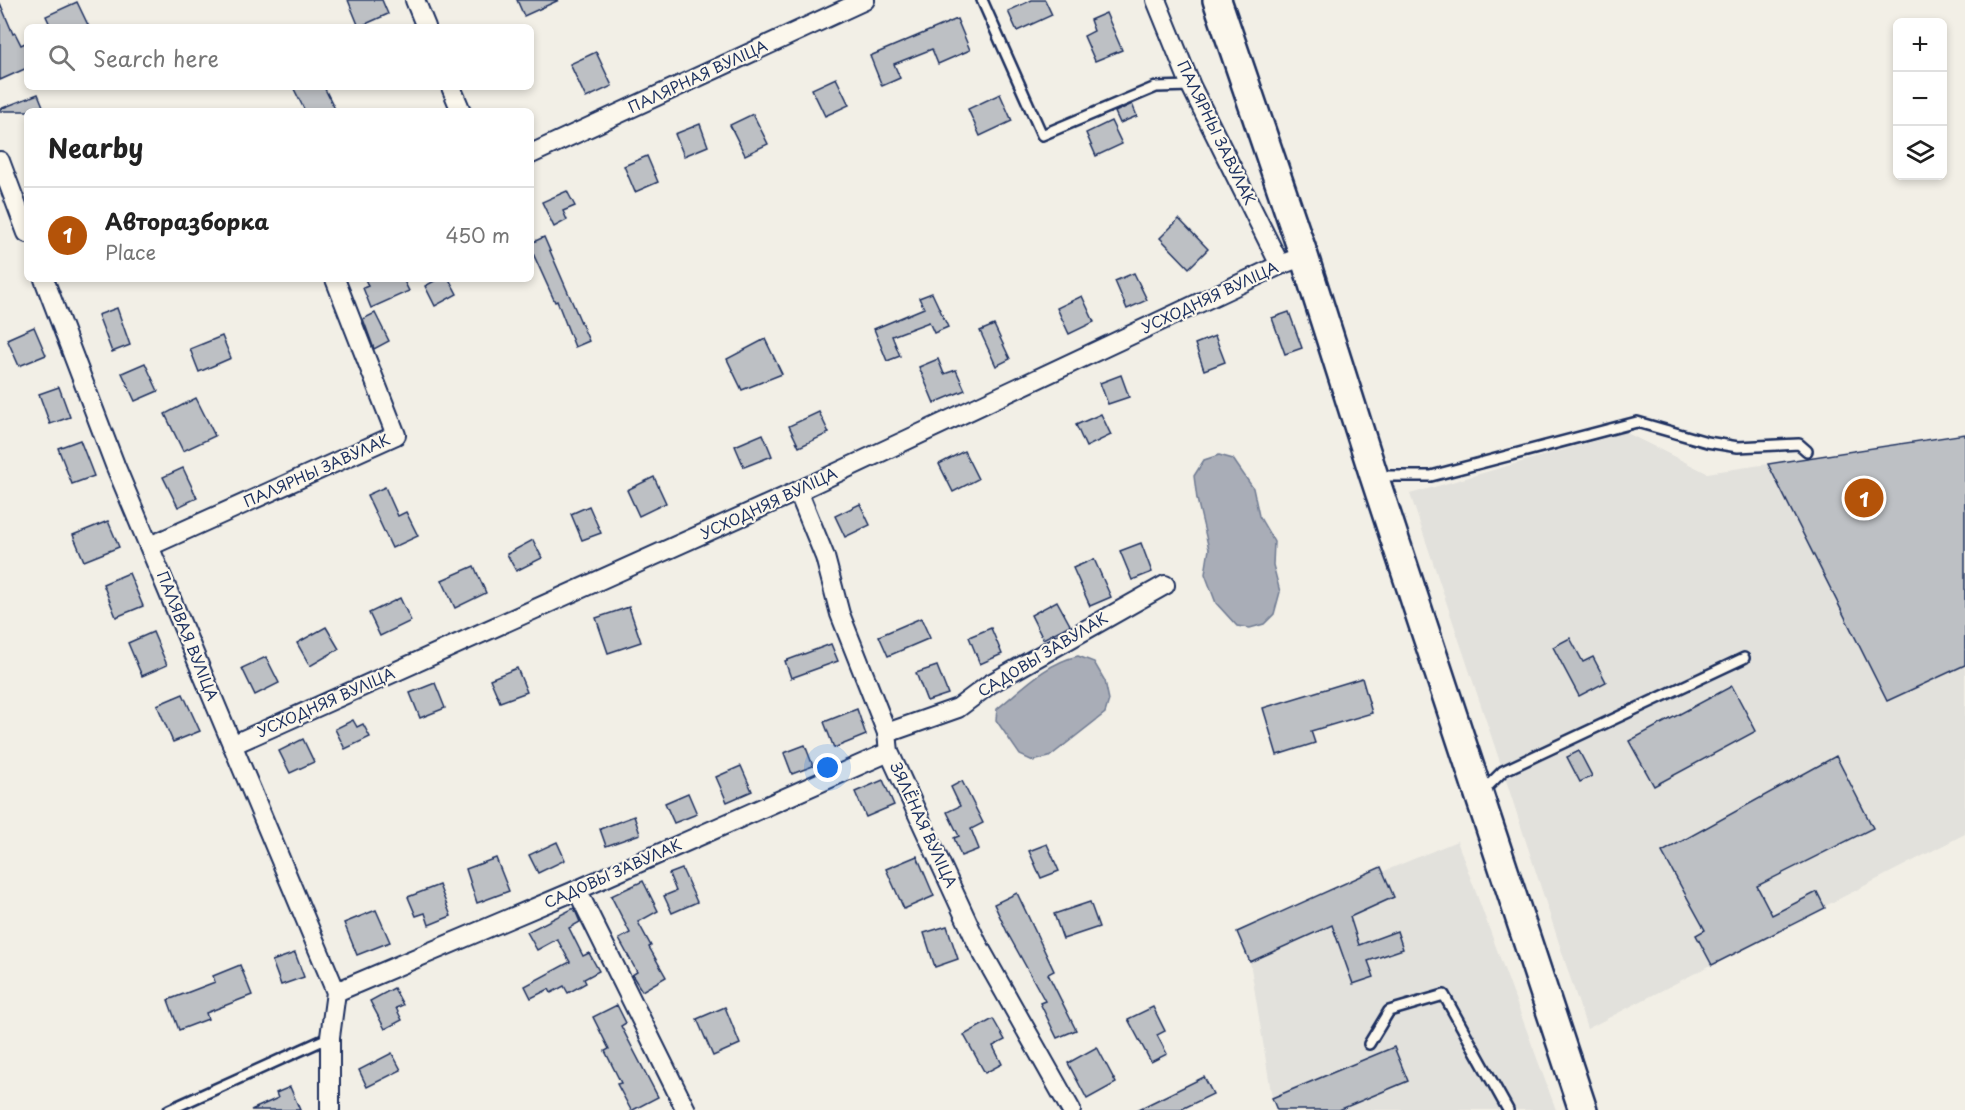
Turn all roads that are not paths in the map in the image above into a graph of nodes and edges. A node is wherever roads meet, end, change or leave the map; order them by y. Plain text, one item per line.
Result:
1 (415, 0) edge
2 (865, 0) edge
3 (982, 0) edge
4 (1156, 0) edge
5 (1217, 0) edge
6 (425, 24) edge
7 (1191, 86) junction
8 (452, 90) edge
9 (460, 108) edge
10 (534, 153) edge
11 (0, 161) edge
12 (24, 225) edge
13 (1292, 260) junction
14 (45, 282) edge
15 (336, 282) edge
16 (1807, 451) dead end
17 (1374, 476) junction
18 (798, 491) junction
19 (150, 546) junction
20 (1165, 585) dead end
21 (1744, 658) dead end
22 (887, 733) junction
23 (232, 746) junction
24 (889, 752) junction
25 (1480, 794) junction
26 (578, 890) junction
27 (336, 992) junction
28 (330, 1037) junction
29 (1370, 1044) dead end
30 (169, 1110) edge
31 (330, 1110) edge
32 (686, 1110) edge
33 (1071, 1110) edge
34 (1508, 1110) edge
35 (1583, 1110) edge

1 - 6 street
2 - 10 street, ПАЛЯРНАЯ ВУЛІЦА
3 - 7 lane
4 - 7 street, ПАЛЯРНЫ ЗАВУЛАК
5 - 13 street
7 - 13 street, ПАЛЯРНЫ ЗАВУЛАК
8 - 9 street
11 - 12 street
13 - 17 street
13 - 18 street, УСХОДНЯЯ ВУЛІЦА
14 - 19 street, ПАЛЯВАЯ ВУЛІЦА
15 - 19 street, ПАЛЯРНЫ ЗАВУЛАК
16 - 17 lane
17 - 25 street
18 - 22 street, ЗЯЛЁНАЯ ВУЛІЦА
18 - 23 street, УСХОДНЯЯ ВУЛІЦА
19 - 23 street, ПАЛЯВАЯ ВУЛІЦА
20 - 22 street, САДОВЫ ЗАВУЛАК
21 - 25 lane
22 - 24 street, ЗЯЛЁНАЯ ВУЛІЦА
23 - 27 street, ПАЛЯВАЯ ВУЛІЦА
24 - 26 street, САДОВЫ ЗАВУЛАК
24 - 33 street, ЗЯЛЁНАЯ ВУЛІЦА
25 - 35 street
26 - 27 street, САДОВЫ ЗАВУЛАК
26 - 32 street
27 - 28 street
28 - 30 lane
28 - 31 street
29 - 34 lane

